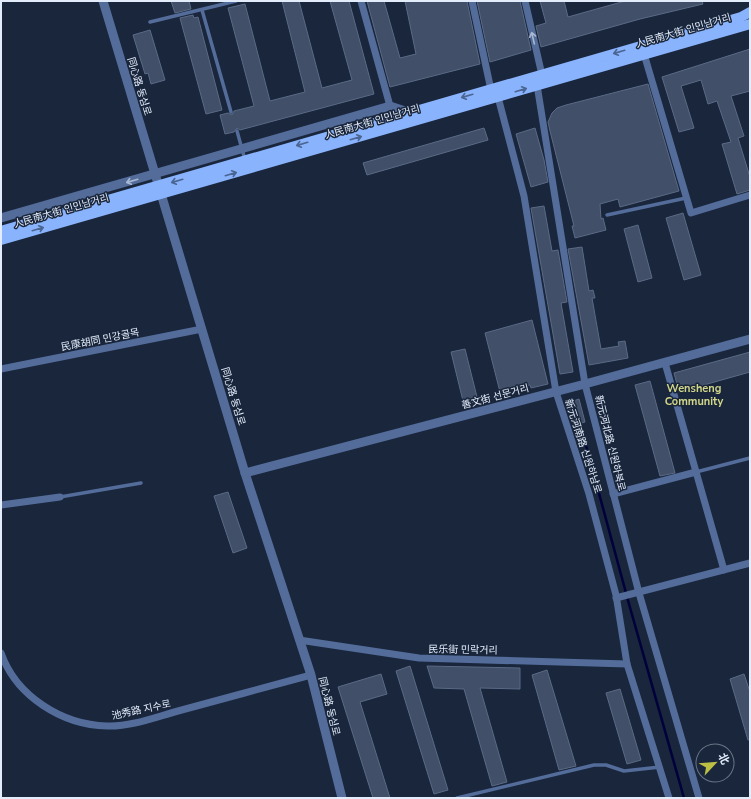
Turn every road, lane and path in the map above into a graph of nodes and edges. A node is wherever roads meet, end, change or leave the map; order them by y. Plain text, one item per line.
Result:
1 (103, 1) edge
2 (236, 1) edge
3 (361, 1) edge
4 (472, 1) edge
5 (525, 1) edge
6 (202, 10) junction
7 (750, 12) edge
8 (150, 22) dead end
9 (750, 24) edge
10 (644, 54) junction
11 (542, 75) junction
12 (537, 85) junction
13 (494, 93) junction
14 (390, 106) junction
15 (232, 112) dead end
16 (411, 113) junction
17 (237, 131) dead end
18 (242, 149) junction
19 (246, 161) junction
20 (156, 174) junction
21 (160, 190) junction
22 (750, 195) edge
23 (686, 198) junction
24 (607, 215) dead end
25 (1, 218) edge
26 (1, 231) edge
27 (1, 240) edge
28 (202, 329) junction
29 (750, 339) edge
30 (665, 363) junction
31 (1, 369) edge
32 (585, 384) junction
33 (556, 392) junction
34 (750, 458) edge
35 (245, 472) junction
36 (696, 472) junction
37 (141, 483) dead end
38 (613, 494) junction
39 (60, 497) joint
40 (1, 505) edge
41 (750, 563) edge
42 (724, 570) junction
43 (636, 594) junction
44 (619, 598) junction
45 (299, 640) junction
46 (1, 652) edge
47 (627, 664) junction
48 (311, 675) junction
49 (660, 767) junction
50 (342, 798) edge
51 (457, 798) edge
52 (669, 798) edge
53 (699, 798) edge

1 - 20 street, 同心路 동심로
2 - 6 lane
3 - 14 street
4 - 13 street, 新元河南路 신원하남로
11 -> 5 street
6 - 8 lane
6 - 15 lane
7 -> 11 main road, 人民南大街 인민남거리
9 - 10 main road, 人民南大街 인민남거리
10 - 12 main road, 人民南大街 인민남거리
10 - 23 street
11 - 13 main road, 人民南大街 인민남거리
13 -> 12 main road, 人民南大街 인민남거리
12 - 32 street, 新元河北路 신원하북로
13 -> 16 main road, 人民南大街 인민남거리
21 -> 13 main road, 人民南大街 인민남거리
13 - 33 street, 新元河南路 신원하남로
14 - 16 street, 人民南大街 인민남거리
14 - 18 street, 人民南大街 인민남거리
16 -> 19 main road, 人民南大街 인민남거리
17 - 18 lane
18 - 19 lane
18 - 20 street, 人民南大街 인민남거리
19 -> 21 main road, 人民南大街 인민남거리
20 - 21 street, 同心路 동심로
20 -> 25 street, 人民南大街 인민남거리
21 - 26 main road, 人民南大街 인민남거리
27 -> 21 main road, 人民南大街 인민남거리
21 - 28 street, 同心路 동심로
22 - 23 street
23 - 24 lane
28 - 31 street, 民康胡同 민강골목
28 - 35 street, 同心路 동심로
29 - 30 street, 善文街 선문거리
30 - 32 street, 善文街 선문거리
30 - 36 street
32 - 33 street, 善文街 선문거리
32 - 38 street, 新元河北路 신원하북로
33 - 35 street, 善文街 선문거리
33 - 44 street, 新元河南路 신원하남로
34 - 36 lane
35 - 45 street, 同心路 동심로
36 - 38 street
36 - 42 street
37 - 39 lane
38 - 43 street, 新元河北路 신원하북로
39 - 40 street
41 - 42 street
42 - 43 street
43 - 44 street
43 - 53 street, 新元河北路 신원하북로
44 - 47 street, 新元河南路 신원하남로
45 - 47 street, 民乐街 민락거리
45 - 48 street, 同心路 동심로
46 - 48 street, 池秀路 지수로
47 - 49 street, 新元河南路 신원하남로
48 - 50 street, 同心路 동심로
49 - 51 lane
49 - 52 street, 新元河南路 신원하남로

